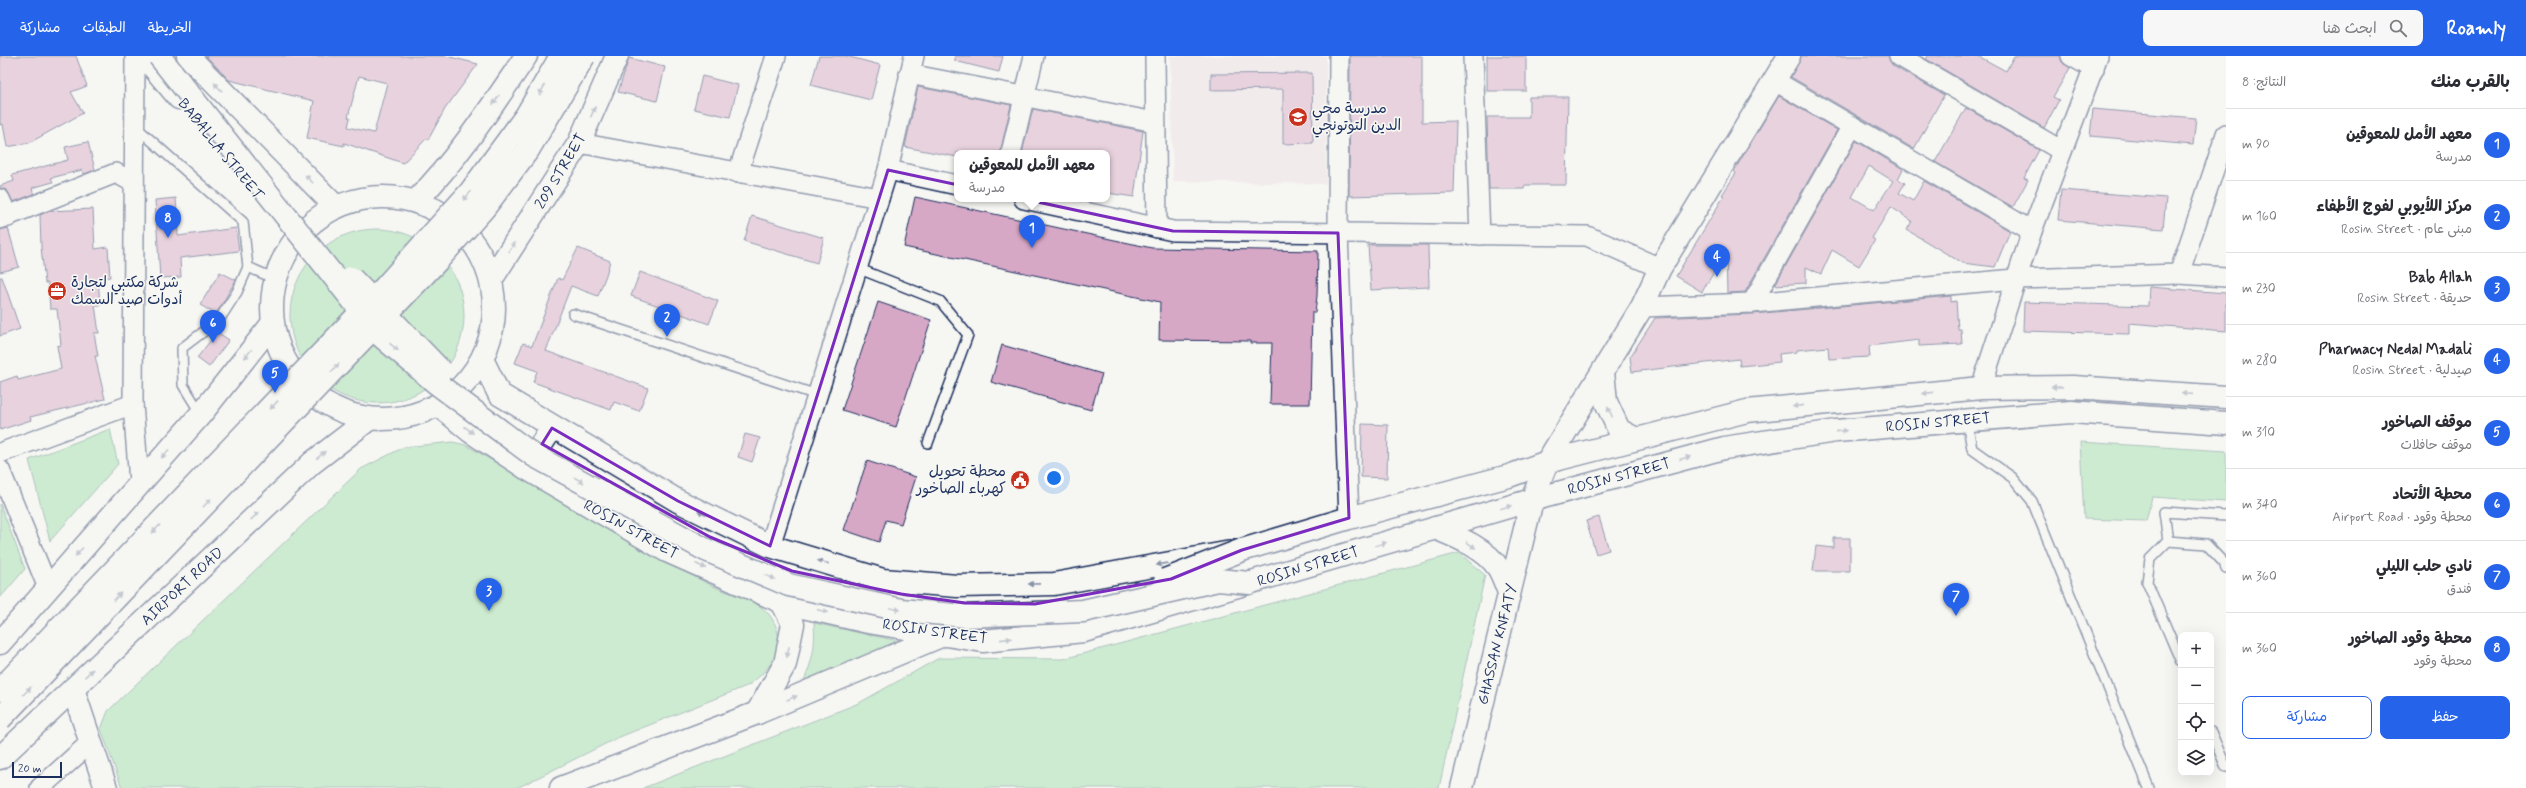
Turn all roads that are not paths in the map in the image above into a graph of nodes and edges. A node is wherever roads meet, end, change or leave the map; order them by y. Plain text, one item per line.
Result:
1 (135, 56) edge
2 (144, 56) edge
3 (159, 56) edge
4 (172, 56) edge
5 (188, 56) edge
6 (526, 56) edge
7 (561, 56) edge
8 (584, 56) edge
9 (617, 56) edge
10 (1034, 56) edge
11 (1155, 56) edge
12 (1340, 56) edge
13 (1473, 56) edge
14 (1789, 56) edge
15 (1899, 56) edge
16 (2071, 56) edge
17 (770, 57) edge
18 (2096, 62) edge
19 (912, 65) edge
20 (1775, 81) junction
21 (1025, 96) junction
22 (1155, 122) junction
23 (135, 126) junction
24 (1852, 126) junction
25 (2226, 134) edge
26 (578, 143) junction
27 (1012, 150) edge
28 (2062, 151) junction
29 (888, 170) junction
30 (738, 172) junction
31 (134, 183) junction
32 (954, 184) edge
33 (879, 198) junction
34 (0, 199) edge
35 (416, 201) junction
36 (1038, 202) edge
37 (336, 207) junction
38 (4, 218) edge
39 (1157, 228) junction
40 (2032, 231) junction
41 (1338, 233) junction
42 (1480, 235) junction
43 (290, 247) junction
44 (248, 266) junction
45 (857, 268) junction
46 (1660, 268) junction
47 (2179, 274) junction
48 (2226, 277) edge
49 (276, 279) junction
50 (2015, 279) junction
51 (492, 280) junction
52 (1752, 303) junction
53 (1642, 307) junction
54 (573, 314) dead end
55 (272, 324) junction
56 (482, 359) junction
57 (1603, 372) junction
58 (1981, 388) junction
59 (817, 395) junction
60 (2226, 397) edge
61 (133, 404) junction
62 (439, 405) junction
63 (201, 414) junction
64 (369, 419) junction
65 (1967, 419) junction
66 (2226, 423) edge
67 (552, 428) junction
68 (1636, 439) junction
69 (928, 442) dead end
70 (0, 453) edge
71 (1547, 462) junction
72 (526, 468) junction
73 (0, 470) edge
74 (139, 482) junction
75 (1532, 500) junction
76 (2226, 516) edge
77 (1349, 518) junction
78 (1436, 528) junction
79 (2168, 541) junction
80 (770, 546) junction
81 (1242, 550) junction
82 (2226, 568) edge
83 (1250, 583) junction
84 (48, 588) junction
85 (1509, 592) junction
86 (782, 602) junction
87 (943, 635) junction
88 (0, 643) edge
89 (2178, 655) edge
90 (73, 689) junction
91 (0, 690) edge
92 (756, 713) junction
93 (0, 719) edge
94 (2214, 739) edge
95 (91, 742) junction
96 (0, 758) edge
97 (2226, 767) edge
98 (40, 788) edge
99 (106, 788) edge
100 (561, 788) edge
101 (1462, 788) edge
102 (2150, 788) edge

1 - 23 street
2 - 43 main road, BABALLA STREET
3 -> 83 main road, bridge
4 - 81 main road, bridge
37 -> 5 main road
6 -> 35 main road
7 -> 91 main road, bridge
93 -> 8 main road, bridge
26 -> 9 main road, 209 STREET
10 - 21 street
11 - 22 street
12 - 41 street
13 - 42 street
14 - 20 main road, GHASSAN KNFATY
15 - 28 street
16 - 18 street
17 - 30 street
18 - 28 street
19 - 21 street
19 - 29 street
20 - 24 street
20 - 46 main road, GHASSAN KNFATY
21 - 22 street
21 - 27 street
22 - 39 street
23 - 31 street
23 - 44 lane
24 - 40 street
24 - 52 street
25 - 47 street
26 - 30 street
51 -> 26 main road, 209 STREET
28 - 40 street
29 - 32 street
29 - 33 street
30 - 33 street
31 - 38 street
31 - 61 street
33 - 45 street
34 - 38 street
35 - 37 main road
35 - 51 main road
36 - 39 street
37 - 43 main road
39 - 41 street
40 - 50 street
41 - 42 street
41 - 77 street
42 - 46 street
43 - 49 main road
44 - 49 lane
44 - 63 lane
45 - 59 street
45 - 69 lane
46 - 53 main road, GHASSAN KNFATY
47 - 48 street
47 - 50 street
49 - 55 main road
50 - 52 street
50 - 58 street
51 - 56 main road
52 - 53 street
53 - 57 main road, GHASSAN KNFATY
54 - 59 lane
55 -> 63 main road
55 - 64 main road
56 - 62 main road
56 - 67 main road, ROSIN STREET
68 -> 57 main road
57 - 71 main road, GHASSAN KNFATY
60 -> 58 main road, ROSIN STREET
58 -> 68 main road, ROSIN STREET
59 - 80 street
61 - 70 street
61 - 74 street
62 - 64 main road
62 -> 72 main road, ROSIN STREET
63 -> 74 main road
90 -> 64 main road, AIRPORT ROAD
65 - 66 main road, ROSIN STREET
75 -> 65 main road, ROSIN STREET
65 - 102 lane
67 - 72 main road
80 -> 67 main road, ROSIN STREET
68 - 71 main road, ROSIN STREET
71 - 75 main road, GHASSAN KNFATY
71 - 77 main road, ROSIN STREET
72 -> 86 main road, ROSIN STREET
73 - 84 street
74 -> 84 main road
78 -> 75 main road, ROSIN STREET
75 - 85 main road, GHASSAN KNFATY
76 - 79 lane
77 - 81 main road, ROSIN STREET
83 -> 78 main road, ROSIN STREET
78 -> 85 main road
79 - 82 lane
79 - 89 lane
81 -> 80 main road, ROSIN STREET
87 -> 83 main road, ROSIN STREET
84 - 88 main road
85 - 101 main road, GHASSAN KNFATY
86 -> 87 main road, ROSIN STREET
86 -> 92 main road
92 -> 87 main road
90 - 95 main road
90 - 96 main road, AIRPORT ROAD
92 - 100 main road
94 - 97 lane
95 - 98 street
95 - 99 main road

